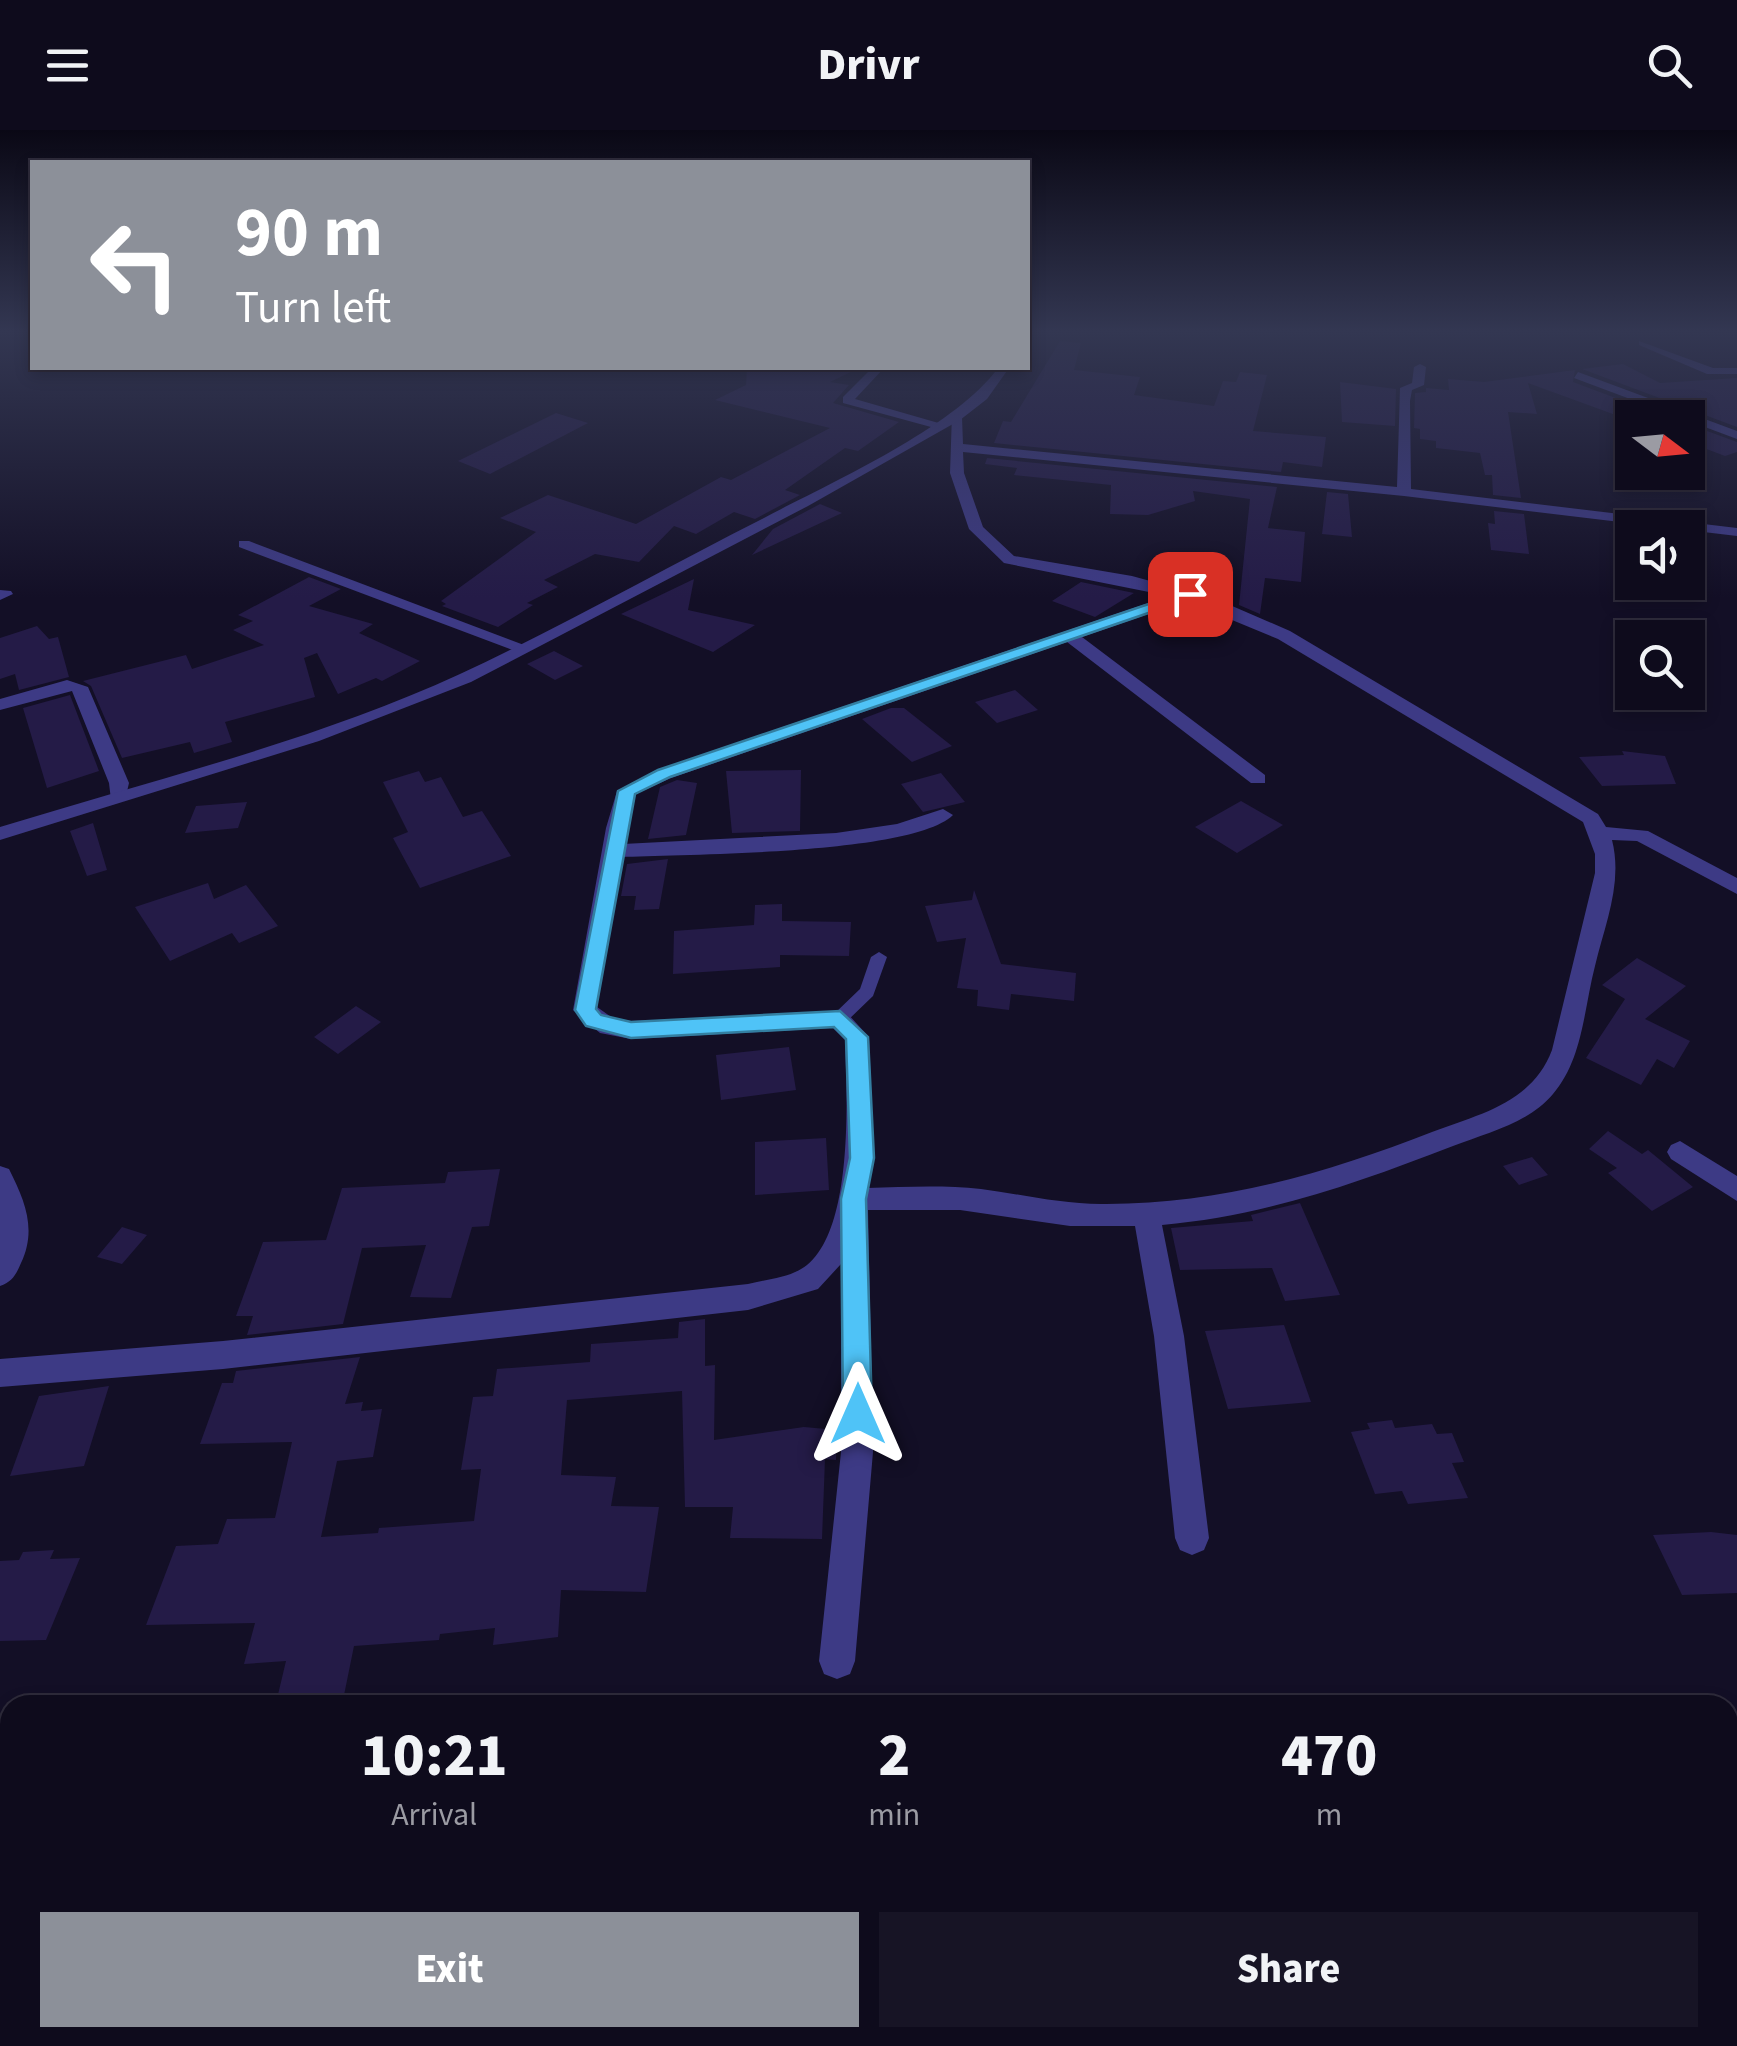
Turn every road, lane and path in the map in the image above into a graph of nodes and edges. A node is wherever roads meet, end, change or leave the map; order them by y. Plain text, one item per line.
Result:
1 (912, 418) edge
2 (955, 418) edge
3 (956, 418) edge
4 (1404, 418) edge
5 (1696, 418) edge
6 (1730, 418) edge
7 (1709, 423) junction
8 (938, 426) junction
9 (1737, 435) edge
10 (955, 447) junction
11 (1404, 492) junction
12 (1737, 532) edge
13 (244, 544) dead end
14 (1190, 594) junction
15 (1070, 636) junction
16 (524, 648) junction
17 (0, 705) edge
18 (1258, 779) dead end
19 (118, 796) junction
20 (944, 815) dead end
21 (1602, 832) junction
22 (0, 834) edge
23 (615, 851) junction
24 (1737, 887) edge
25 (879, 957) dead end
26 (840, 1019) junction
27 (1680, 1152) dead end
28 (0, 1177) edge
29 (1737, 1190) edge
30 (854, 1199) junction
31 (1146, 1214) junction
32 (8, 1240) edge
33 (0, 1274) edge
34 (0, 1372) edge
35 (1192, 1538) dead end
36 (837, 1661) dead end

1 - 8 street
2 - 8 street
3 - 10 street
4 - 11 street
5 - 7 street
6 - 7 street
7 - 9 street
8 - 16 street
10 - 11 street
10 - 14 street
11 - 12 street
13 - 16 street
14 - 15 street
14 - 21 street
15 - 18 street
15 - 23 street
16 - 19 street
17 - 19 street
19 - 22 street
20 - 23 street
21 - 24 street
21 - 31 street
23 - 26 street
25 - 26 lane
26 - 30 street
27 - 29 street
28 - 32 street
30 - 31 street
30 - 34 street
30 - 36 street
31 - 35 street
32 - 33 street

